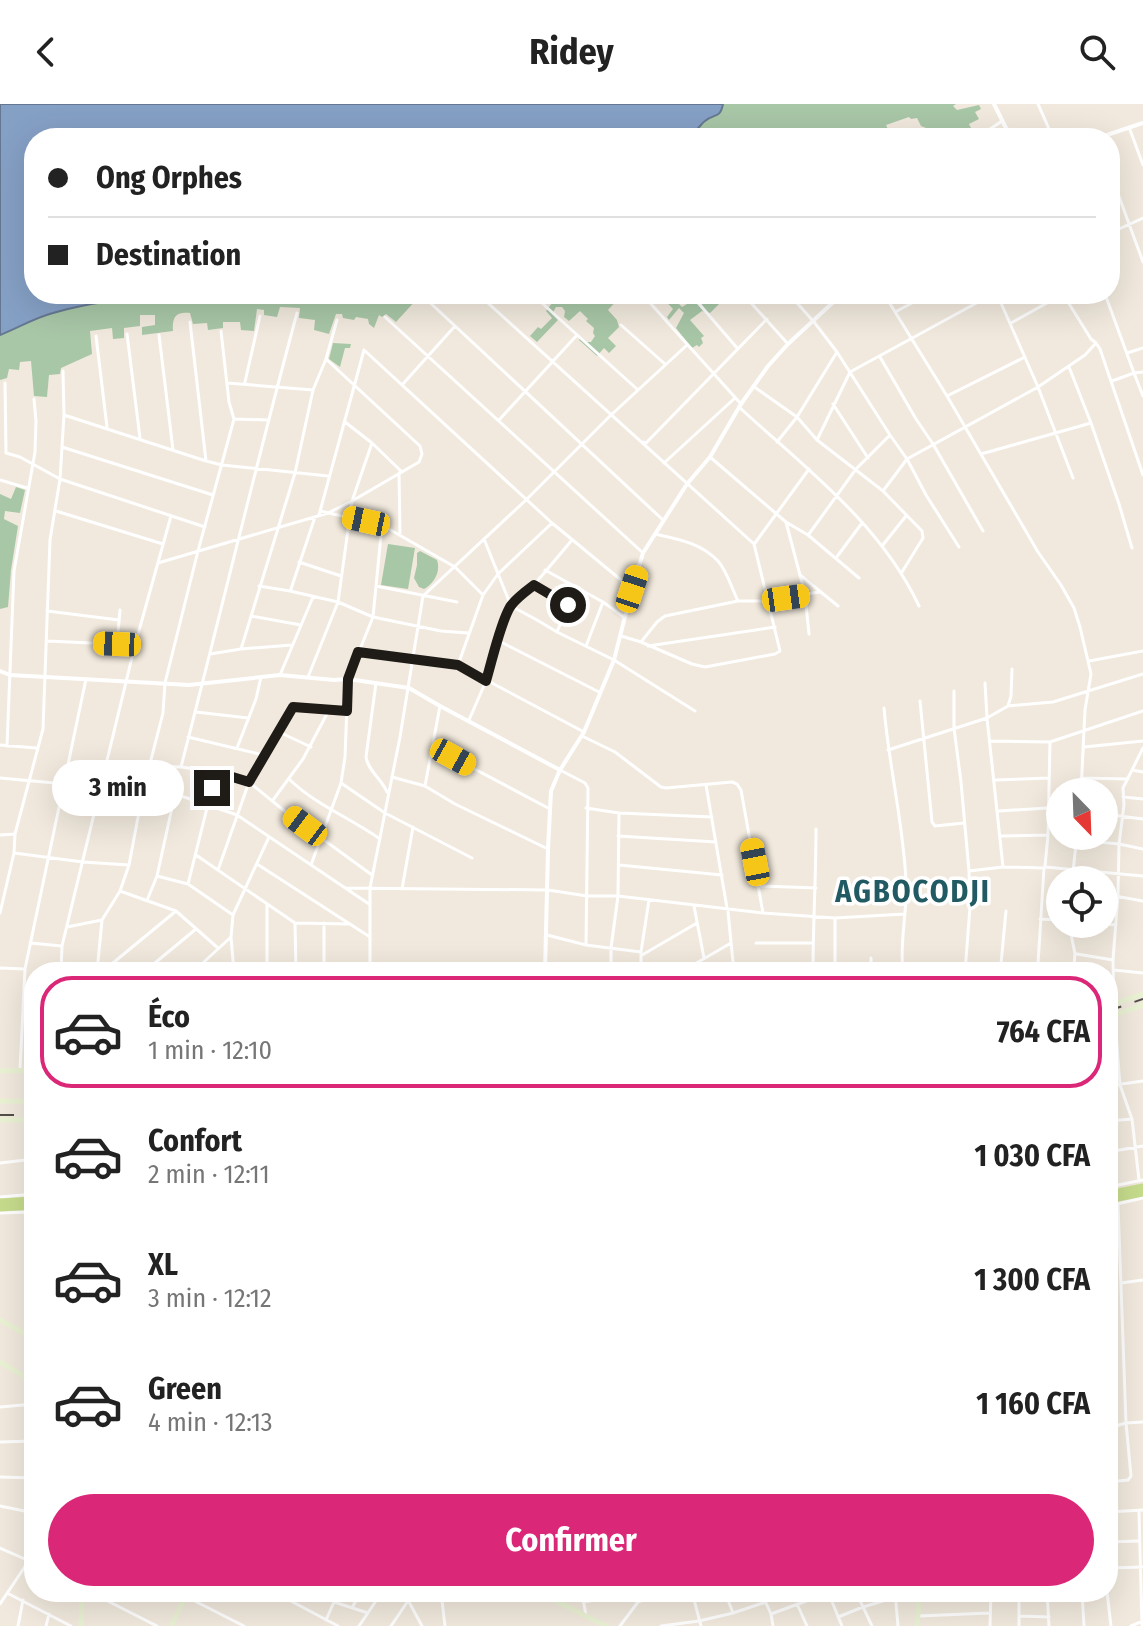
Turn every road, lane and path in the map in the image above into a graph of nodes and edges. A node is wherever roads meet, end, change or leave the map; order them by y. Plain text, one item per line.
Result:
1 (994, 104) edge
2 (1038, 104) edge
3 (1002, 121) junction
4 (1143, 123) edge
5 (1129, 127) junction
6 (992, 128) edge
7 (1006, 128) edge
8 (1049, 128) edge
9 (1120, 130) edge
10 (1143, 165) edge
11 (1120, 199) edge
12 (1143, 218) edge
13 (1129, 224) junction
14 (1120, 228) edge
15 (1143, 262) edge
16 (431, 304) edge
17 (489, 304) edge
18 (543, 304) edge
19 (651, 304) edge
20 (699, 304) edge
21 (753, 304) edge
22 (798, 304) edge
23 (832, 304) edge
24 (891, 304) edge
25 (911, 304) edge
26 (973, 304) edge
27 (1000, 304) edge
28 (1045, 304) edge
29 (1069, 304) edge
30 (1109, 304) edge
31 (896, 312) junction
32 (297, 313) dead end
33 (260, 316) dead end
34 (385, 317) dead end
35 (767, 319) junction
36 (337, 320) dead end
37 (190, 322) dead end
38 (814, 322) junction
39 (1010, 324) junction
40 (621, 325) dead end
41 (455, 326) junction
42 (221, 331) dead end
43 (127, 334) dead end
44 (159, 335) dead end
45 (577, 335) junction
46 (96, 336) dead end
47 (911, 339) junction
48 (1096, 343) junction
49 (788, 344) junction
50 (687, 345) junction
51 (1143, 348) edge
52 (738, 349) junction
53 (837, 352) junction
54 (1127, 353) junction
55 (428, 356) junction
56 (880, 357) junction
57 (1025, 357) junction
58 (326, 359) junction
59 (553, 362) junction
60 (665, 364) junction
61 (1069, 367) junction
62 (63, 371) dead end
63 (850, 372) junction
64 (1143, 372) edge
65 (1134, 373) junction
66 (714, 375) junction
67 (1112, 381) junction
68 (5, 383) dead end
69 (227, 383) junction
70 (244, 383) junction
71 (402, 385) junction
72 (753, 386) junction
73 (277, 387) junction
74 (354, 387) junction
75 (1038, 387) junction
76 (313, 390) junction
77 (638, 390) junction
78 (525, 392) junction
79 (947, 396) junction
80 (1143, 396) edge
81 (735, 398) junction
82 (34, 399) dead end
83 (833, 404) junction
84 (740, 406) junction
85 (64, 415) junction
86 (611, 415) junction
87 (797, 417) junction
88 (234, 419) junction
89 (268, 420) junction
90 (499, 420) junction
91 (345, 422) junction
92 (1091, 423) junction
93 (965, 426) junction
94 (107, 428) junction
95 (1056, 433) junction
96 (890, 435) junction
97 (140, 439) junction
98 (817, 440) junction
99 (639, 441) junction
100 (777, 442) junction
101 (372, 443) junction
102 (933, 444) junction
103 (582, 445) junction
104 (62, 447) junction
105 (173, 451) junction
106 (981, 454) junction
107 (710, 457) junction
108 (868, 459) junction
109 (907, 459) junction
110 (206, 461) junction
111 (664, 463) junction
112 (32, 464) junction
113 (222, 465) junction
114 (256, 469) junction
115 (809, 469) junction
116 (856, 469) junction
117 (554, 471) junction
118 (400, 472) junction
119 (295, 473) junction
120 (1143, 475) edge
121 (329, 476) junction
122 (1073, 478) dead end
123 (60, 479) junction
124 (0, 480) edge
125 (687, 484) junction
126 (28, 488) junction
127 (883, 491) junction
128 (213, 495) junction
129 (838, 495) junction
130 (526, 500) junction
131 (352, 501) junction
132 (55, 511) junction
133 (328, 513) junction
134 (776, 513) junction
135 (318, 514) junction
136 (171, 516) junction
137 (906, 516) junction
138 (349, 517) junction
139 (663, 520) junction
140 (786, 522) junction
141 (552, 523) junction
142 (862, 523) junction
143 (382, 525) junction
144 (205, 527) junction
145 (279, 527) junction
146 (983, 531) dead end
147 (655, 534) junction
148 (400, 535) junction
149 (808, 535) junction
150 (239, 539) junction
151 (484, 539) junction
152 (572, 540) junction
153 (163, 544) junction
154 (754, 544) junction
155 (882, 546) junction
156 (959, 547) dead end
157 (1132, 548) dead end
158 (198, 551) junction
159 (643, 553) junction
160 (836, 558) junction
161 (299, 562) junction
162 (158, 563) junction
163 (455, 567) junction
164 (545, 570) junction
165 (902, 572) junction
166 (498, 574) junction
167 (800, 575) junction
168 (342, 576) junction
169 (859, 578) dead end
170 (534, 585) junction
171 (259, 586) junction
172 (376, 586) junction
173 (576, 588) junction
174 (632, 589) junction
175 (290, 591) junction
176 (819, 592) junction
177 (483, 595) junction
178 (805, 595) junction
179 (423, 596) junction
180 (313, 597) junction
181 (738, 601) junction
182 (768, 601) junction
183 (338, 602) junction
184 (457, 602) dead end
185 (603, 602) junction
186 (568, 605) junction
187 (511, 606) junction
188 (838, 606) dead end
189 (919, 606) dead end
190 (120, 610) dead end
191 (47, 611) junction
192 (251, 616) junction
193 (373, 617) junction
194 (624, 617) junction
195 (119, 620) junction
196 (301, 625) junction
197 (418, 626) junction
198 (775, 627) junction
199 (557, 632) junction
200 (468, 633) junction
201 (809, 634) dead end
202 (621, 636) junction
203 (46, 641) junction
204 (498, 641) junction
205 (641, 642) junction
206 (117, 644) junction
207 (135, 645) junction
208 (292, 645) junction
209 (586, 646) junction
210 (648, 646) junction
211 (241, 649) junction
212 (1143, 651) edge
213 (358, 652) junction
214 (210, 654) junction
215 (614, 660) junction
216 (414, 661) junction
217 (1089, 661) junction
218 (458, 665) junction
219 (1012, 669) dead end
220 (0, 671) edge
221 (1143, 674) edge
222 (10, 675) junction
223 (280, 675) junction
224 (44, 677) junction
225 (261, 677) junction
226 (308, 677) junction
227 (86, 679) junction
228 (348, 679) junction
229 (127, 681) junction
230 (486, 681) junction
231 (203, 682) junction
232 (165, 683) junction
233 (376, 683) junction
234 (985, 683) dead end
235 (409, 688) junction
236 (954, 691) dead end
237 (599, 692) junction
238 (1088, 693) junction
239 (920, 701) dead end
240 (440, 706) junction
241 (1008, 706) junction
242 (884, 708) dead end
243 (329, 710) junction
244 (347, 711) junction
245 (695, 711) dead end
246 (1143, 711) edge
247 (195, 712) junction
248 (248, 718) junction
249 (987, 718) junction
250 (469, 721) junction
251 (954, 728) junction
252 (279, 732) junction
253 (1084, 732) junction
254 (583, 734) junction
255 (188, 737) junction
256 (923, 739) junction
257 (990, 741) junction
258 (1143, 741) edge
259 (1050, 742) junction
260 (0, 745) edge
261 (7, 746) junction
262 (432, 746) junction
263 (311, 747) junction
264 (1084, 747) junction
265 (36, 748) junction
266 (237, 748) junction
267 (1143, 748) edge
268 (888, 750) junction
269 (264, 755) junction
270 (149, 766) junction
271 (181, 767) junction
272 (560, 770) junction
273 (1132, 770) junction
274 (216, 772) junction
275 (1143, 772) edge
276 (392, 777) junction
277 (1046, 778) edge
278 (1048, 778) edge
279 (1081, 778) edge
280 (289, 779) junction
281 (1118, 779) edge
282 (1128, 779) junction
283 (0, 780) edge
284 (995, 780) junction
285 (29, 781) junction
286 (249, 782) junction
287 (64, 783) junction
288 (341, 783) junction
289 (706, 785) junction
290 (101, 786) junction
291 (425, 786) junction
292 (143, 791) junction
293 (175, 794) junction
294 (389, 794) junction
295 (1123, 797) junction
296 (1143, 799) edge
297 (273, 800) junction
298 (208, 805) junction
299 (586, 808) junction
300 (1046, 808) edge
301 (550, 809) junction
302 (331, 811) junction
303 (998, 811) junction
304 (385, 813) junction
305 (619, 813) junction
306 (237, 815) junction
307 (1118, 816) edge
308 (1122, 816) junction
309 (712, 817) junction
310 (1143, 819) edge
311 (964, 823) junction
312 (413, 827) junction
313 (816, 829) dead end
314 (15, 834) junction
315 (0, 835) edge
316 (1046, 835) edge
317 (321, 836) junction
318 (618, 836) junction
319 (1001, 836) junction
320 (269, 837) junction
321 (380, 839) junction
322 (716, 842) junction
323 (1119, 844) junction
324 (548, 849) junction
325 (1143, 849) edge
326 (1046, 850) edge
327 (14, 853) junction
328 (196, 855) junction
329 (49, 857) junction
330 (472, 858) dead end
331 (83, 862) junction
332 (257, 864) junction
333 (129, 865) junction
334 (311, 865) junction
335 (619, 865) junction
336 (1003, 867) junction
337 (1044, 868) junction
338 (218, 870) junction
339 (969, 871) junction
340 (1118, 872) joint
341 (372, 875) junction
342 (722, 875) junction
343 (157, 876) junction
344 (1143, 876) edge
345 (188, 884) junction
346 (759, 886) junction
347 (245, 888) junction
348 (345, 888) junction
349 (370, 888) junction
350 (816, 888) junction
351 (402, 889) junction
352 (548, 890) junction
353 (120, 891) junction
354 (1118, 895) edge
355 (587, 896) junction
356 (618, 896) junction
357 (147, 899) junction
358 (649, 900) junction
359 (1143, 901) edge
360 (267, 904) junction
361 (370, 905) junction
362 (694, 905) junction
363 (728, 909) junction
364 (176, 911) junction
365 (1006, 911) dead end
366 (0, 913) edge
367 (763, 913) junction
368 (905, 914) junction
369 (233, 915) junction
370 (814, 916) junction
371 (835, 918) junction
372 (1040, 919) junction
373 (1046, 919) edge
374 (102, 920) junction
375 (295, 923) junction
376 (324, 923) junction
377 (697, 923) junction
378 (349, 924) junction
379 (67, 927) junction
380 (196, 929) junction
381 (547, 935) junction
382 (231, 937) junction
383 (370, 937) junction
384 (1072, 938) edge
385 (1115, 938) edge
386 (30, 943) junction
387 (731, 943) junction
388 (756, 943) dead end
389 (812, 943) junction
390 (586, 945) junction
391 (62, 946) junction
392 (218, 948) junction
393 (611, 948) junction
394 (641, 954) junction
395 (1075, 954) junction
396 (704, 958) junction
397 (871, 958) dead end
398 (1113, 960) joint
399 (26, 962) edge
400 (61, 962) edge
401 (100, 962) edge
402 (111, 962) edge
403 (156, 962) edge
404 (204, 962) edge
405 (233, 962) edge
406 (267, 962) edge
407 (296, 962) edge
408 (324, 962) edge
409 (370, 962) edge
410 (546, 962) edge
411 (611, 962) edge
412 (641, 962) edge
413 (697, 962) edge
414 (733, 962) edge
415 (813, 962) edge
416 (835, 962) edge
417 (871, 962) edge
418 (902, 962) edge
419 (964, 962) edge
420 (1001, 962) edge
421 (1038, 962) edge
422 (1074, 962) edge
423 (0, 968) edge
424 (24, 969) edge
425 (1118, 970) edge
426 (1142, 971) edge
427 (24, 986) edge
428 (1143, 994) edge
429 (1118, 1003) edge
430 (1143, 1005) edge
431 (1118, 1014) edge
432 (19, 1070) junction
433 (24, 1070) edge
434 (1118, 1070) edge
435 (0, 1071) edge
436 (1143, 1081) edge
437 (1120, 1085) junction
438 (0, 1101) edge
439 (24, 1102) edge
440 (1132, 1119) junction
441 (24, 1120) edge
442 (1118, 1120) edge
443 (1, 1121) edge
444 (1143, 1146) edge
445 (1135, 1147) junction
446 (1118, 1150) edge
447 (24, 1160) edge
448 (0, 1163) edge
449 (1118, 1188) edge
450 (1142, 1191) edge
451 (1118, 1197) edge
452 (0, 1200) edge
453 (24, 1201) edge
454 (24, 1204) edge
455 (1118, 1204) joint
456 (0, 1210) edge
457 (1143, 1280) edge
458 (1121, 1283) junction
459 (0, 1322) edge
460 (24, 1333) edge
461 (2, 1362) edge
462 (24, 1376) edge
463 (24, 1405) edge
464 (0, 1407) edge
465 (1143, 1422) edge
466 (1126, 1423) junction
467 (1118, 1425) edge
468 (24, 1441) edge
469 (0, 1442) edge
470 (0, 1477) edge
471 (24, 1478) edge
472 (1118, 1481) edge
473 (0, 1506) edge
474 (1141, 1510) edge
475 (24, 1511) edge
476 (1118, 1511) edge
477 (1138, 1541) junction
478 (1118, 1542) edge
479 (0, 1548) edge
480 (24, 1558) edge
481 (1141, 1567) edge
482 (1118, 1568) edge
483 (24, 1571) edge
484 (7, 1593) junction
485 (23, 1600) joint
486 (27, 1602) edge
487 (82, 1602) edge
488 (110, 1602) edge
489 (183, 1602) edge
490 (201, 1602) edge
491 (293, 1602) edge
492 (356, 1602) edge
493 (376, 1602) edge
494 (409, 1602) joint
495 (442, 1602) edge
496 (562, 1602) edge
497 (583, 1602) edge
498 (638, 1602) edge
499 (694, 1602) edge
500 (729, 1602) edge
501 (766, 1602) joint
502 (802, 1602) edge
503 (832, 1602) edge
504 (861, 1602) edge
505 (876, 1602) edge
506 (896, 1602) edge
507 (919, 1602) edge
508 (991, 1602) edge
509 (1019, 1602) edge
510 (1048, 1602) edge
511 (1083, 1602) edge
512 (1108, 1602) edge
513 (0, 1604) edge
514 (797, 1604) junction
515 (863, 1607) junction
516 (353, 1608) junction
517 (368, 1613) junction
518 (733, 1613) junction
519 (990, 1613) junction
520 (49, 1614) junction
521 (771, 1614) junction
522 (586, 1616) junction
523 (917, 1616) junction
524 (1019, 1616) junction
525 (838, 1617) junction
526 (1049, 1617) junction
527 (326, 1620) junction
528 (1142, 1623) edge
529 (700, 1624) edge
530 (392, 1625) edge
531 (601, 1625) edge
532 (18, 1626) edge
533 (46, 1626) edge
534 (71, 1626) edge
535 (81, 1626) edge
536 (157, 1626) edge
537 (171, 1626) edge
538 (244, 1626) edge
539 (338, 1626) edge
540 (359, 1626) edge
541 (422, 1626) edge
542 (445, 1626) edge
543 (620, 1626) edge
544 (661, 1626) edge
545 (773, 1626) edge
546 (807, 1626) edge
547 (842, 1626) edge
548 (872, 1626) edge
549 (898, 1626) edge
550 (917, 1626) edge
551 (990, 1626) edge
552 (1019, 1626) edge
553 (1049, 1626) edge
554 (1084, 1626) edge
555 (1111, 1626) edge
556 (1131, 1626) edge

1 - 3 street
2 - 8 street
3 - 6 street
3 - 7 street
4 - 5 street
5 - 9 street
5 - 10 street
11 - 13 street
12 - 13 street
13 - 14 street
13 - 15 street
16 - 41 street
17 - 59 street
18 - 45 street
19 - 50 street
20 - 52 street
21 - 35 street
22 - 38 street
23 - 38 street
24 - 31 street
25 - 31 street
26 - 47 street
27 - 39 street
28 - 39 street
29 - 48 street
30 - 54 street
31 - 47 street
32 - 73 street
33 - 70 street
34 - 55 street
35 - 49 street
35 - 52 street
36 - 58 street
37 - 110 street
38 - 49 street
38 - 53 street
39 - 57 street
40 - 60 street
41 - 55 street
41 - 78 street
42 - 69 street
43 - 97 street
44 - 105 street
45 - 59 street
45 - 77 street
46 - 94 street
47 - 56 street
47 - 79 street
48 - 61 street
48 - 67 street
49 - 72 street
50 - 60 street
50 - 66 street
51 - 54 street
52 - 66 street
53 - 63 street
53 - 87 street
54 - 65 street
55 - 71 street
55 - 90 street
56 - 63 street
56 - 102 street
57 - 75 street
57 - 79 street
58 - 74 street
58 - 76 street
59 - 78 street
59 - 86 street
60 - 77 street
61 - 75 street
61 - 92 street
62 - 85 street
63 - 83 street
63 - 96 street
64 - 65 street
65 - 67 street
65 - 80 street
66 - 81 street
66 - 99 street
67 - 120 street
68 - 112 street
69 - 70 street
69 - 88 street
70 - 73 street
71 - 74 street
71 - 130 street
72 - 84 street
72 - 87 street
73 - 76 street
73 - 89 street
74 - 91 street
74 - 118 street
75 - 93 street
75 - 95 street
76 - 119 street
77 - 86 street
78 - 90 street
78 - 103 street
79 - 93 street
81 - 84 street
81 - 111 street
82 - 112 street
83 - 98 street
83 - 108 street
84 - 100 street
84 - 107 street
85 - 94 street
85 - 104 street
86 - 99 street
86 - 103 street
87 - 98 street
87 - 100 street
88 - 89 street
88 - 113 street
89 - 114 street
90 - 117 street
91 - 101 street
91 - 121 street
92 - 95 street
92 - 157 street
93 - 102 street
93 - 106 street
94 - 97 street
95 - 106 street
95 - 122 street
96 - 108 street
96 - 109 street
97 - 105 street
98 - 116 street
99 - 111 street
100 - 115 street
101 - 118 street
101 - 131 street
102 - 109 street
102 - 146 street
103 - 117 street
103 - 139 street
104 - 123 street
104 - 128 street
105 - 110 street
106 - 217 street
107 - 125 street
107 - 134 street
108 - 116 street
109 - 127 street
109 - 156 street
110 - 113 street
111 - 125 street
112 - 123 street
112 - 126 street
113 - 114 street
113 - 128 street
114 - 119 street
114 - 150 street
115 - 129 street
115 - 134 street
116 - 127 street
116 - 129 street
117 - 130 street
117 - 159 street
118 - 131 street
118 - 148 street
119 - 121 street
119 - 145 street
121 - 135 street
123 - 132 street
123 - 136 street
124 - 126 street
125 - 139 street
125 - 154 street
126 - 222 street
127 - 137 street
128 - 144 street
129 - 142 street
129 - 149 street
130 - 141 street
130 - 151 street
131 - 133 street
131 - 138 street
132 - 153 street
132 - 191 street
133 - 135 street
133 - 138 street
134 - 140 street
134 - 154 street
135 - 145 street
135 - 161 street
136 - 144 street
136 - 153 street
137 - 155 street
137 - 165 street
138 - 143 street
138 - 168 street
139 - 147 street
140 - 149 street
140 - 167 street
141 - 152 street
141 - 166 street
142 - 155 street
142 - 160 street
143 - 148 street
143 - 172 street
144 - 158 street
145 - 150 street
145 - 171 street
147 - 159 street
147 - 181 street
148 - 163 street
149 - 160 street
150 - 158 street
150 - 214 street
151 - 163 street
151 - 166 street
152 - 164 street
152 - 174 street
153 - 162 street
154 - 182 street
155 - 165 street
158 - 162 street
158 - 232 street
159 - 174 street
160 - 169 street
161 - 168 street
161 - 175 street
162 - 207 street
163 - 177 street
163 - 179 street
164 - 170 street
164 - 173 street
165 - 189 street
166 - 177 street
166 - 187 street
167 - 176 street
167 - 178 street
168 - 183 street
170 - 186 street
170 - 187 street
171 - 175 street
171 - 192 street
172 - 179 street
172 - 193 street
173 - 185 street
173 - 186 street
174 - 194 street
175 - 180 street
176 - 178 street
176 - 188 street
177 - 200 street
178 - 182 street
178 - 201 street
179 - 184 street
179 - 197 street
180 - 183 street
180 - 196 street
181 - 182 street
181 - 205 street
182 - 198 street
183 - 193 street
183 - 226 street
185 - 194 street
185 - 209 street
186 - 199 street
187 - 199 street
187 - 204 street
190 - 195 street
191 - 195 street
191 - 203 street
192 - 196 street
192 - 211 street
193 - 197 street
193 - 213 street
194 - 202 street
195 - 206 street
196 - 208 street
197 - 200 street
197 - 216 street
198 - 210 street
198 - 210 street
199 - 209 street
200 - 218 street
202 - 205 street
202 - 215 street
203 - 206 street
203 - 224 street
204 - 230 street
204 - 237 street
205 - 210 street
206 - 207 street
207 - 229 street
208 - 211 street
208 - 223 street
209 - 215 street
211 - 214 street
212 - 217 street
213 - 216 street
213 - 228 street
214 - 231 street
215 - 237 street
215 - 245 street
216 - 218 street
216 - 235 street
217 - 238 street
218 - 230 street
219 - 241 street
220 - 222 street
221 - 238 street
222 - 224 street
222 - 261 street
223 - 225 street
223 - 226 street
224 - 227 street
224 - 265 street
225 - 231 street
225 - 248 street
226 - 228 street
227 - 229 street
227 - 287 street
228 - 233 street
228 - 244 street
229 - 232 street
229 - 290 street
230 - 250 street
230 - 254 street
231 - 232 street
231 - 247 street
232 - 270 street
233 - 235 street
233 - 294 street
234 - 249 street
235 - 240 street
235 - 276 street
236 - 251 street
237 - 254 street
238 - 241 street
238 - 253 street
239 - 256 street
240 - 250 street
240 - 262 street
241 - 249 street
242 - 268 street
243 - 244 street
243 - 252 street
243 - 263 street
244 - 288 street
246 - 253 street
247 - 248 street
247 - 255 street
248 - 266 street
249 - 251 street
249 - 257 street
250 - 272 street
251 - 256 street
251 - 311 street
252 - 263 street
252 - 269 street
253 - 259 street
253 - 264 street
254 - 272 street
254 - 289 street
255 - 266 street
255 - 271 street
256 - 268 street
256 - 311 street
257 - 259 street
257 - 284 street
258 - 264 street
259 - 278 street
260 - 261 street
261 - 265 street
262 - 291 street
262 - 301 street
263 - 280 street
264 - 279 street
265 - 285 street
266 - 269 street
267 - 273 street
268 - 368 street
269 - 286 street
270 - 271 street
270 - 292 street
271 - 274 street
272 - 299 street
272 - 301 street
273 - 275 street
273 - 282 street
274 - 286 street
274 - 298 street
276 - 291 street
276 - 294 street
277 - 284 street
280 - 297 street
280 - 302 street
281 - 282 street
282 - 295 street
283 - 285 street
284 - 303 street
285 - 287 street
285 - 314 street
286 - 297 street
286 - 306 street
287 - 290 street
287 - 329 street
288 - 302 street
288 - 304 street
289 - 309 street
289 - 346 street
290 - 292 street
290 - 331 street
291 - 324 street
292 - 293 street
292 - 333 street
293 - 298 street
293 - 343 street
294 - 304 street
295 - 296 street
295 - 308 street
297 - 317 street
298 - 306 street
298 - 328 street
299 - 305 street
299 - 355 street
300 - 303 street
301 - 324 street
302 - 317 street
302 - 321 street
303 - 319 street
304 - 312 street
304 - 321 street
305 - 309 street
305 - 318 street
306 - 320 street
306 - 338 street
307 - 308 street
308 - 310 street
308 - 323 street
309 - 322 street
311 - 339 street
312 - 330 street
312 - 351 street
313 - 350 street
314 - 315 street
314 - 327 street
316 - 319 street
317 - 334 street
317 - 341 street
318 - 322 street
318 - 335 street
319 - 336 street
320 - 332 street
320 - 334 street
321 - 341 street
322 - 342 street
323 - 325 street
323 - 340 street
324 - 352 street
326 - 337 street
327 - 329 street
327 - 366 street
328 - 338 street
328 - 345 street
329 - 331 street
329 - 386 street
331 - 333 street
331 - 379 street
332 - 347 street
332 - 378 street
333 - 353 street
334 - 348 street
335 - 342 street
335 - 356 street
336 - 337 street
336 - 339 street
337 - 372 street
338 - 347 street
339 - 419 street
340 - 344 street
341 - 349 street
342 - 363 street
343 - 345 street
343 - 357 street
345 - 369 street
346 - 350 street
346 - 367 street
347 - 360 street
347 - 369 street
348 - 349 street
348 - 361 street
349 - 351 street
349 - 361 street
350 - 370 street
351 - 352 street
352 - 355 street
352 - 381 street
353 - 357 street
353 - 374 street
354 - 359 street
355 - 356 street
355 - 390 street
356 - 358 street
356 - 393 street
357 - 364 street
358 - 362 street
358 - 394 street
360 - 375 street
360 - 406 street
361 - 383 street
362 - 363 street
362 - 377 street
363 - 367 street
363 - 387 street
364 - 380 street
364 - 402 street
365 - 420 street
367 - 370 street
368 - 371 street
368 - 418 street
369 - 382 street
370 - 371 street
370 - 389 street
371 - 416 street
372 - 373 street
372 - 421 street
374 - 379 street
374 - 401 street
375 - 376 street
375 - 407 street
376 - 378 street
376 - 408 street
377 - 394 street
377 - 396 street
378 - 383 street
379 - 391 street
380 - 392 street
380 - 403 street
381 - 390 street
381 - 410 street
382 - 392 street
382 - 405 street
383 - 409 street
384 - 395 street
385 - 398 street
386 - 391 street
386 - 399 street
387 - 396 street
387 - 414 street
388 - 389 street
389 - 415 street
390 - 393 street
391 - 400 street
392 - 404 street
393 - 394 street
393 - 411 street
394 - 412 street
395 - 398 street
395 - 422 street
396 - 413 street
397 - 417 street
423 - 424 street
425 - 426 street
427 - 432 street
428 - 429 main road
430 - 431 main road
432 - 433 main road
432 - 435 main road
434 - 437 street
436 - 437 street
437 - 440 street
438 - 439 main road
440 - 442 street
440 - 445 street
441 - 443 main road
444 - 445 street
445 - 446 street
445 - 450 street
447 - 448 street
449 - 450 street
450 - 451 highway
450 - 455 street
452 - 453 highway
454 - 456 highway
455 - 458 street
457 - 458 street
458 - 466 street
459 - 460 main road
461 - 462 main road
463 - 464 street
465 - 466 street
466 - 467 street
466 - 472 street
468 - 469 street
470 - 471 street
473 - 475 street
474 - 476 street
474 - 477 street
477 - 478 street
477 - 481 street
479 - 480 street
481 - 482 street
481 - 528 street
483 - 484 street
484 - 485 street
484 - 513 street
485 - 532 street
486 - 520 street
487 - 535 main road
488 - 536 street
489 - 537 main road
490 - 538 street
491 - 527 street
492 - 516 street
493 - 517 street
494 - 530 street
494 - 541 street
495 - 542 street
496 - 522 main road
497 - 522 street
498 - 543 street
499 - 529 street
500 - 518 street
501 - 518 street
501 - 521 street
502 - 514 street
503 - 525 street
504 - 515 street
505 - 515 street
506 - 549 street
507 - 523 main road
508 - 519 street
509 - 524 street
510 - 526 street
511 - 554 street
512 - 555 street
514 - 521 street
514 - 546 street
515 - 525 street
515 - 548 street
516 - 517 street
516 - 527 street
517 - 540 street
518 - 529 street
519 - 523 street
519 - 551 street
520 - 533 street
520 - 534 street
521 - 545 street
522 - 531 main road
523 - 550 main road
524 - 526 street
524 - 552 street
525 - 547 street
526 - 553 street
527 - 539 street
528 - 556 street
529 - 544 street

